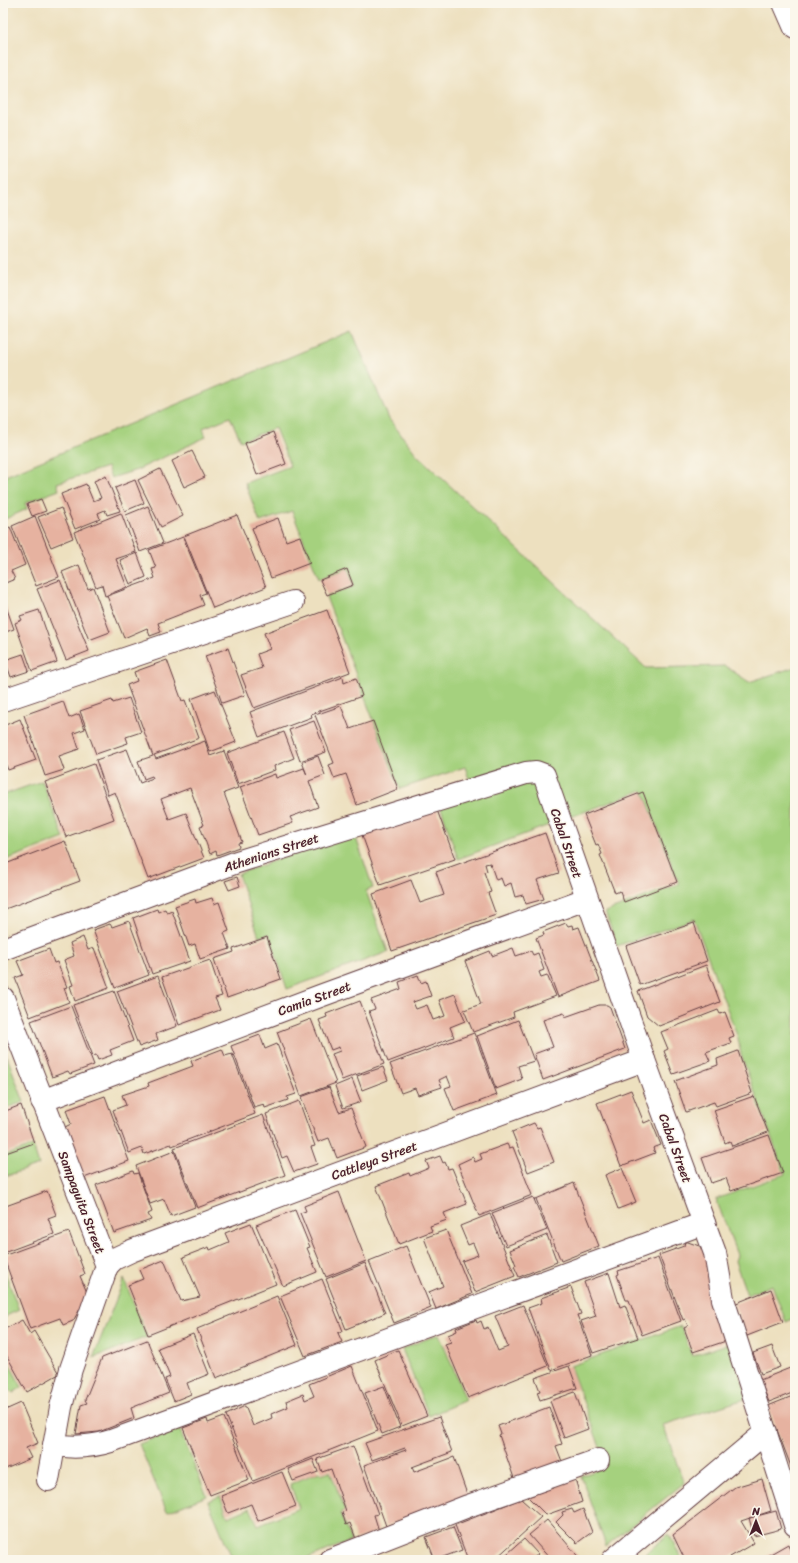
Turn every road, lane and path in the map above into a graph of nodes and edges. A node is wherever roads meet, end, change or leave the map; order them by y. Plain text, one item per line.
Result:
1 (784, 3) edge
2 (795, 28) edge
3 (293, 602) dead end
4 (3, 700) edge
5 (544, 775) joint
6 (586, 899) junction
7 (3, 949) edge
8 (3, 998) edge
9 (644, 1060) junction
10 (42, 1101) junction
11 (704, 1223) junction
12 (107, 1266) junction
13 (766, 1432) junction
14 (54, 1445) junction
15 (598, 1460) dead end
16 (48, 1480) dead end
17 (795, 1525) edge
18 (330, 1560) edge
19 (613, 1560) edge

1 - 2 street
3 - 4 street
5 - 6 street, Cabal Street
5 - 7 street, Athenians Street
6 - 9 street, Cabal Street
6 - 10 street, Camia Street
8 - 10 street, Sampaguita Street
9 - 11 street, Cabal Street
9 - 12 street, Cattleya Street
10 - 12 street, Sampaguita Street
11 - 13 street, Cabal Street
11 - 14 street
12 - 14 street, Sampaguita Street
13 - 17 street, Cabal Street
13 - 19 street
14 - 16 street, Sampaguita Street
15 - 18 street

